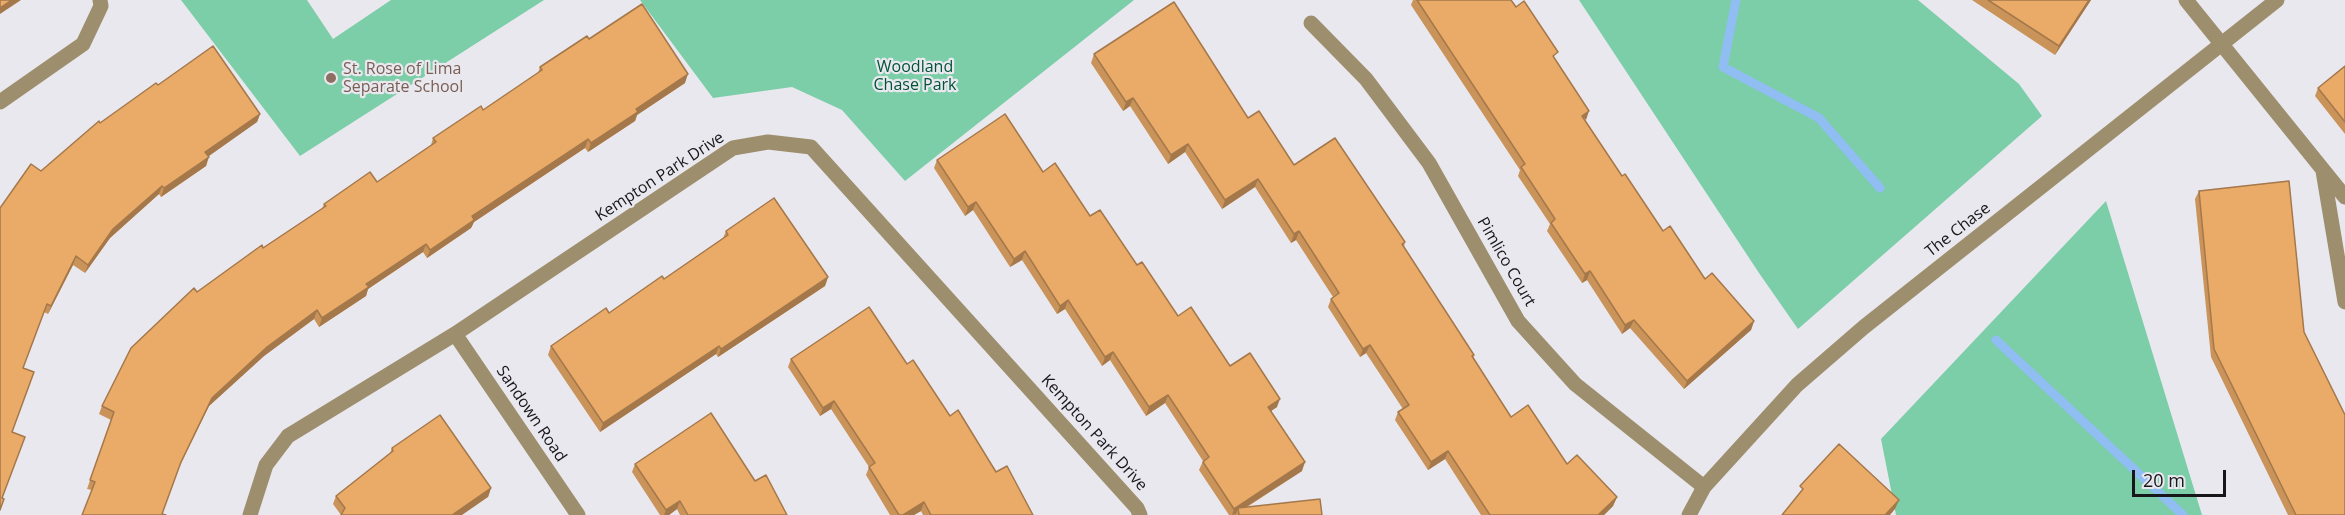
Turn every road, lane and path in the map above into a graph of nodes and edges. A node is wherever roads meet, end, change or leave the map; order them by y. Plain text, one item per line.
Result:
1 (100, 0) edge
2 (2186, 0) edge
3 (2277, 0) edge
4 (1311, 23) dead end
5 (2221, 44) junction
6 (0, 102) edge
7 (2322, 168) junction
8 (2345, 196) edge
9 (2345, 302) edge
10 (455, 334) junction
11 (1704, 487) junction
12 (250, 515) edge
13 (578, 515) edge
14 (1140, 515) edge
15 (1689, 515) edge

1 - 6 street
2 - 5 street
3 - 5 street, The Chase
4 - 11 street, Pimlico Court
5 - 7 street
5 - 11 street, The Chase
7 - 8 street
7 - 9 street
10 - 12 street, Kempton Park Drive
10 - 13 street, Sandown Road
10 - 14 street, Kempton Park Drive
11 - 15 street, The Chase

